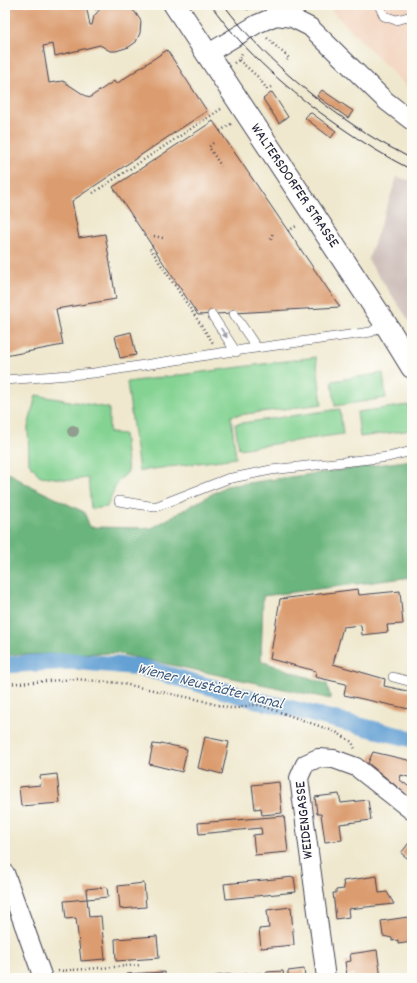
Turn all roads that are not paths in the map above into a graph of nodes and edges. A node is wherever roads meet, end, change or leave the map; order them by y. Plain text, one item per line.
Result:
1 (175, 5) edge
2 (379, 5) edge
3 (272, 11) edge
4 (412, 16) edge
5 (207, 54) junction
6 (411, 117) edge
7 (234, 314) dead end
8 (212, 315) dead end
9 (385, 323) junction
10 (257, 348) junction
11 (236, 352) junction
12 (412, 367) edge
13 (5, 380) edge
14 (412, 451) edge
15 (119, 501) dead end
16 (393, 676) dead end
17 (412, 682) edge
18 (412, 811) edge
19 (5, 873) edge
20 (42, 975) edge
21 (326, 978) edge

1 - 5 street, WALTERSDORFER STRASSE
2 - 4 lane
3 - 5 street
3 - 6 street
5 - 9 street, WALTERSDORFER STRASSE
7 - 10 lane
8 -> 11 lane
9 - 10 lane
9 - 12 street, WALTERSDORFER STRASSE
10 - 11 lane
11 - 13 lane
14 - 15 lane
16 - 17 lane
18 - 21 street, WEIDENGASSE
19 - 20 street

